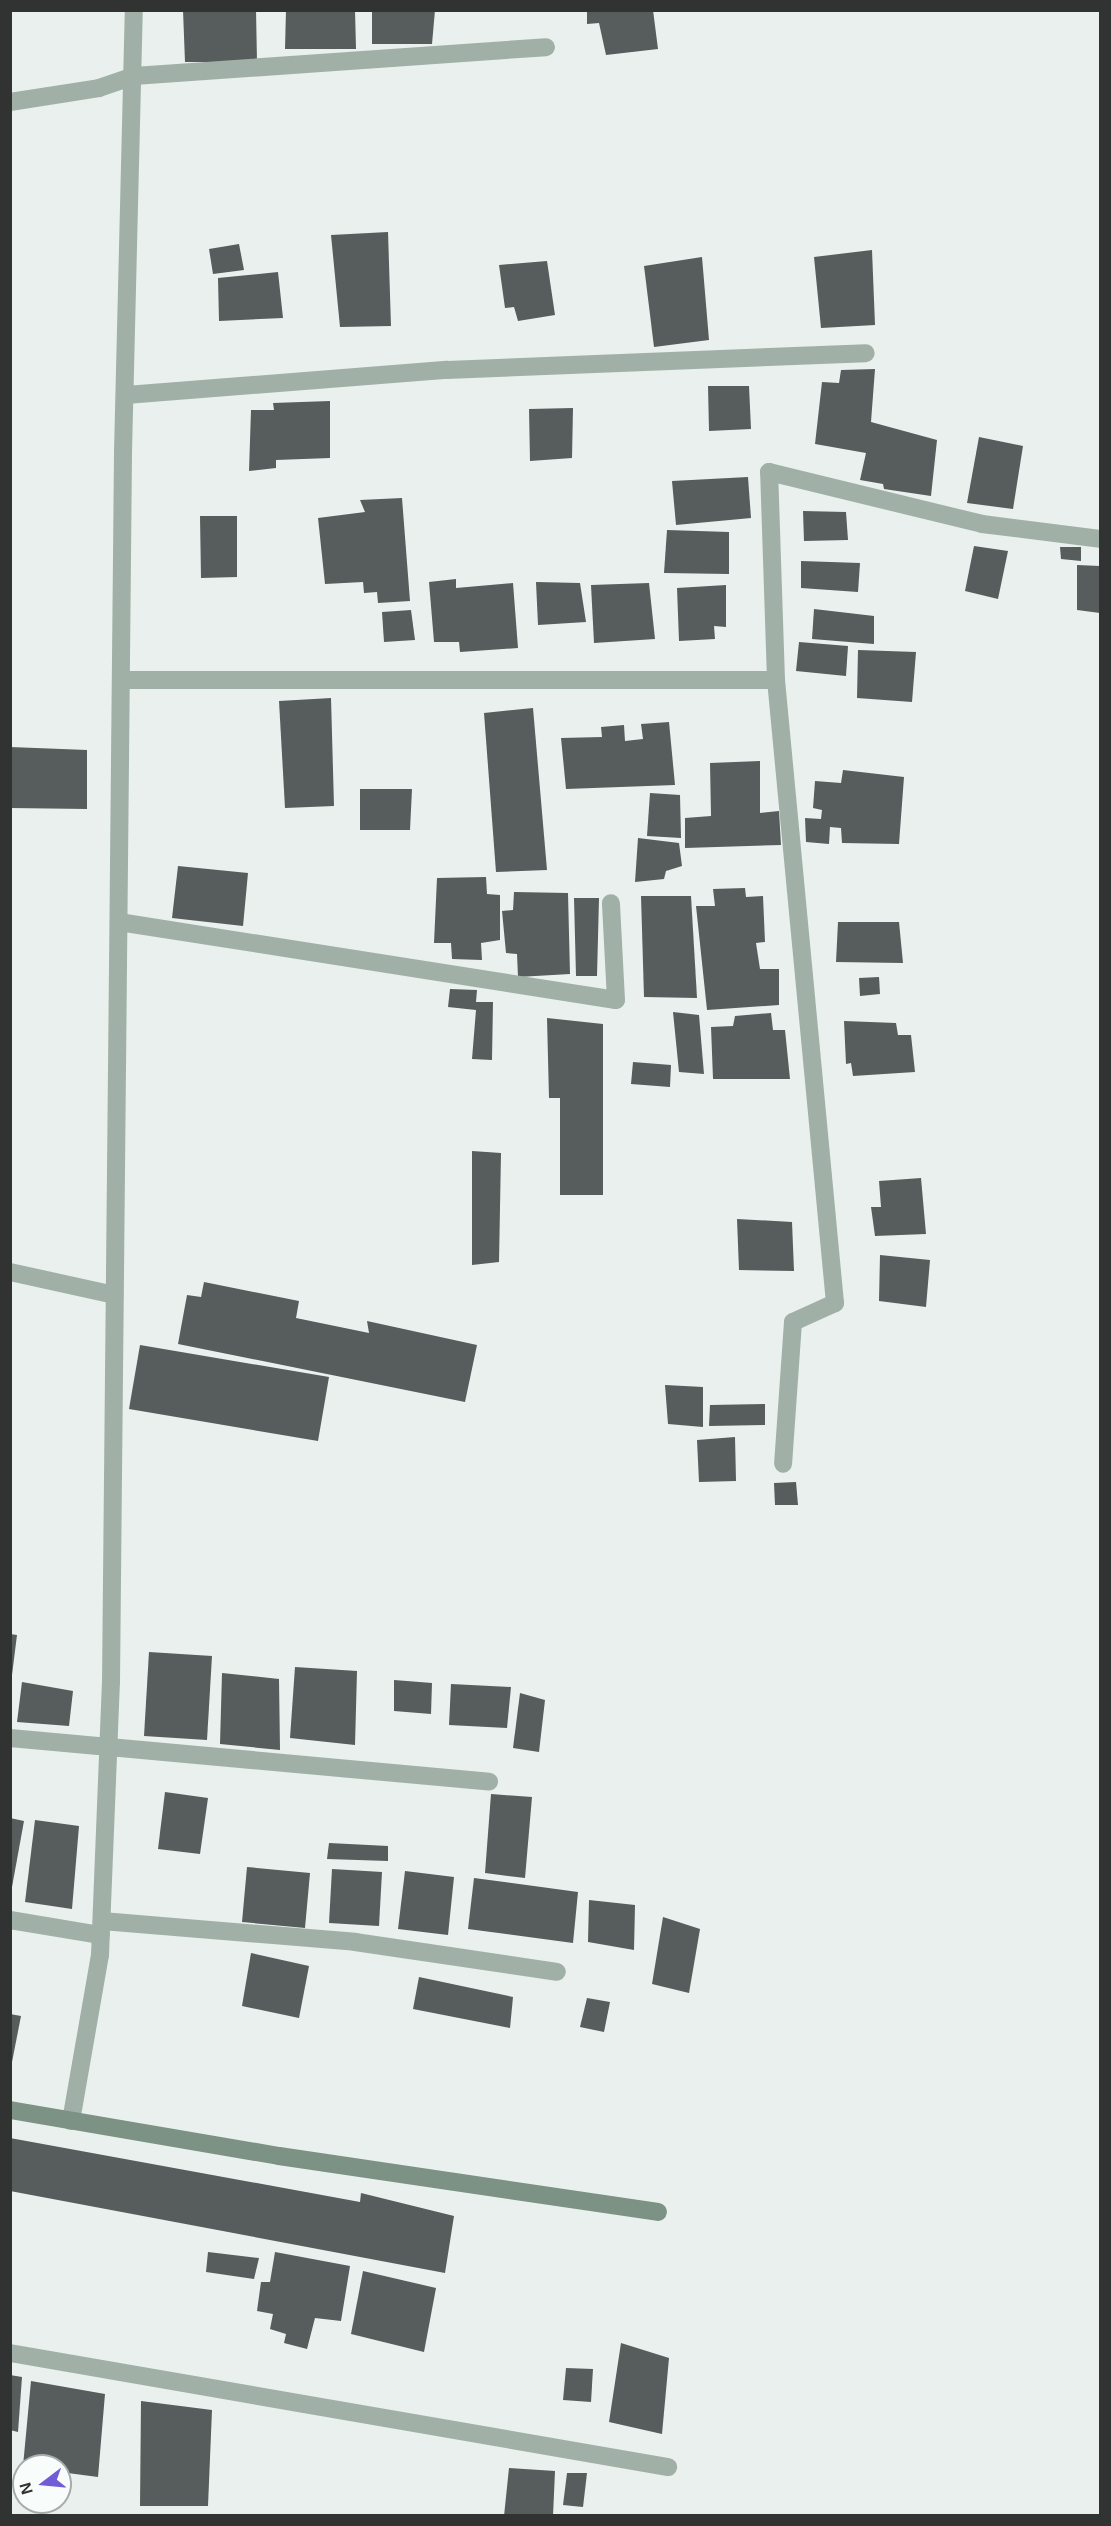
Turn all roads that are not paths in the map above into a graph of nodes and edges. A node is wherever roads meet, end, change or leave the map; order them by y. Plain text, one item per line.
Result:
1 (134, 10) edge
2 (546, 47) dead end
3 (134, 76) junction
4 (10, 102) edge
5 (866, 353) dead end
6 (126, 395) junction
7 (1101, 539) edge
8 (123, 680) junction
9 (776, 680) junction
10 (611, 903) dead end
11 (119, 922) junction
12 (10, 1272) edge
13 (115, 1295) junction
14 (783, 1464) dead end
15 (10, 1738) edge
16 (108, 1748) junction
17 (489, 1782) dead end
18 (10, 1920) edge
19 (101, 1928) junction
20 (557, 1972) dead end
21 (10, 2110) edge
22 (71, 2121) junction
23 (658, 2212) dead end
24 (10, 2353) edge
25 (668, 2467) dead end

1 - 3 street
2 - 3 street
3 - 4 street
3 - 6 street
5 - 6 street
6 - 8 street
7 - 9 street
8 - 9 street
8 - 11 street
9 - 14 street
10 - 11 street
11 - 13 street
12 - 13 street
13 - 16 street
15 - 16 street
16 - 17 street
16 - 19 street
18 - 19 street
19 - 20 street
19 - 22 street
21 - 22 street
22 - 23 street
24 - 25 street

